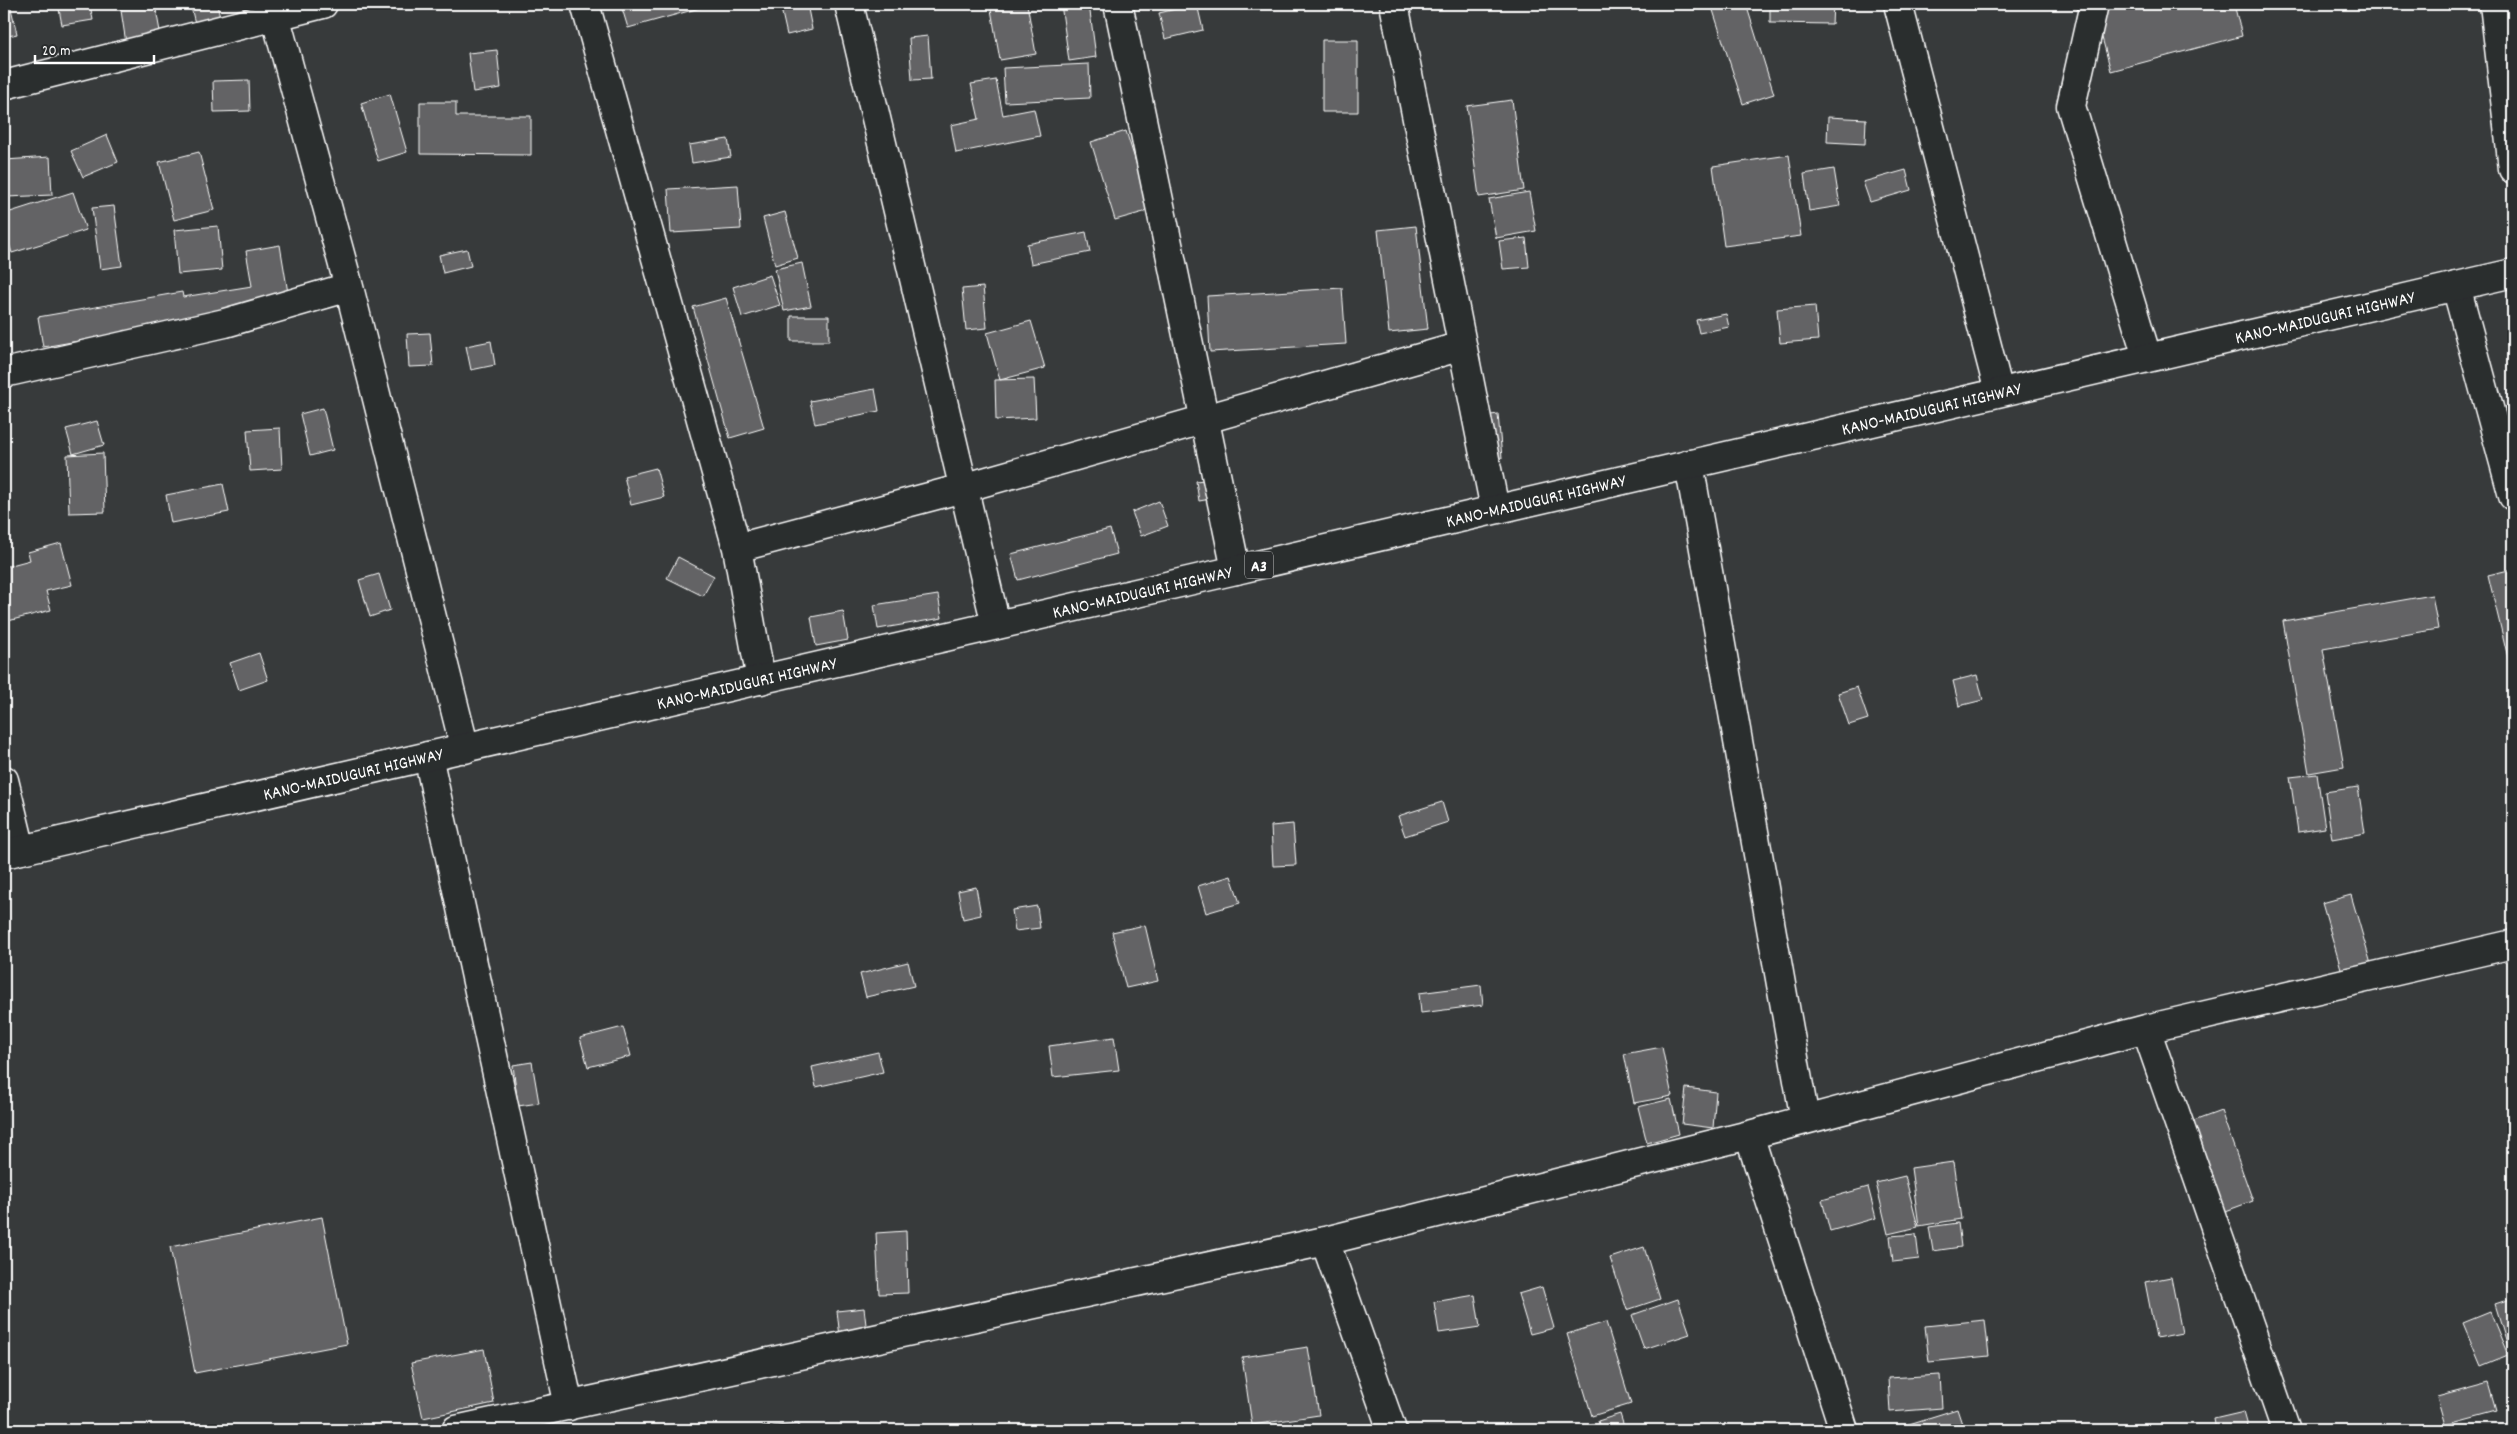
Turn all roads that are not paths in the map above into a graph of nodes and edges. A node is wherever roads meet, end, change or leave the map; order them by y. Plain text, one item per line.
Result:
1 (323, 4) edge
2 (584, 4) edge
3 (849, 4) edge
4 (1118, 4) edge
5 (1394, 4) edge
6 (1898, 4) edge
7 (2094, 4) edge
8 (2494, 4) edge
9 (273, 10) edge
10 (4, 85) edge
11 (2513, 169) edge
12 (2513, 272) edge
13 (2456, 286) junction
14 (349, 287) junction
15 (1462, 346) junction
16 (2147, 357) junction
17 (4, 374) edge
18 (1999, 392) junction
19 (1205, 418) junction
20 (1689, 464) junction
21 (963, 488) junction
22 (2513, 496) edge
23 (1495, 509) junction
24 (737, 548) junction
25 (1236, 570) junction
26 (996, 625) junction
27 (762, 680) junction
28 (465, 749) junction
29 (428, 756) junction
30 (4, 780) edge
31 (12, 852) edge
32 (2513, 944) edge
33 (2146, 1029) junction
34 (1805, 1120) junction
35 (1749, 1136) junction
36 (1324, 1241) junction
37 (568, 1406) junction
38 (456, 1430) edge
39 (1392, 1430) edge
40 (1844, 1430) edge
41 (2286, 1430) edge

1 - 9 main road
2 - 24 main road
3 - 21 main road
4 - 19 main road
5 - 15 main road
6 - 18 main road
7 - 16 main road
8 - 11 main road
9 - 10 main road
9 - 14 main road
12 - 13 main road, KANO-MAIDUGURI HIGHWAY / A3
13 - 16 main road, KANO-MAIDUGURI HIGHWAY / A3
13 - 22 main road
14 - 17 main road
14 - 28 main road
15 - 19 main road
15 - 23 main road
16 - 18 main road, KANO-MAIDUGURI HIGHWAY / A3
18 - 20 main road, KANO-MAIDUGURI HIGHWAY / A3
19 - 21 main road
19 - 25 main road
20 - 23 main road, KANO-MAIDUGURI HIGHWAY / A3
20 - 34 main road
21 - 24 main road
21 - 26 main road
23 - 25 main road, KANO-MAIDUGURI HIGHWAY / A3
24 - 27 main road
25 - 26 main road, KANO-MAIDUGURI HIGHWAY / A3
26 - 27 main road, KANO-MAIDUGURI HIGHWAY / A3
27 - 28 main road, KANO-MAIDUGURI HIGHWAY / A3
28 - 29 main road, KANO-MAIDUGURI HIGHWAY / A3
29 - 31 main road, KANO-MAIDUGURI HIGHWAY / A3
29 - 37 main road
30 - 31 main road
32 - 33 main road
33 - 34 main road
33 - 41 main road
34 - 35 main road
35 - 36 main road
35 - 40 main road
36 - 37 main road
36 - 39 main road
37 - 38 main road

